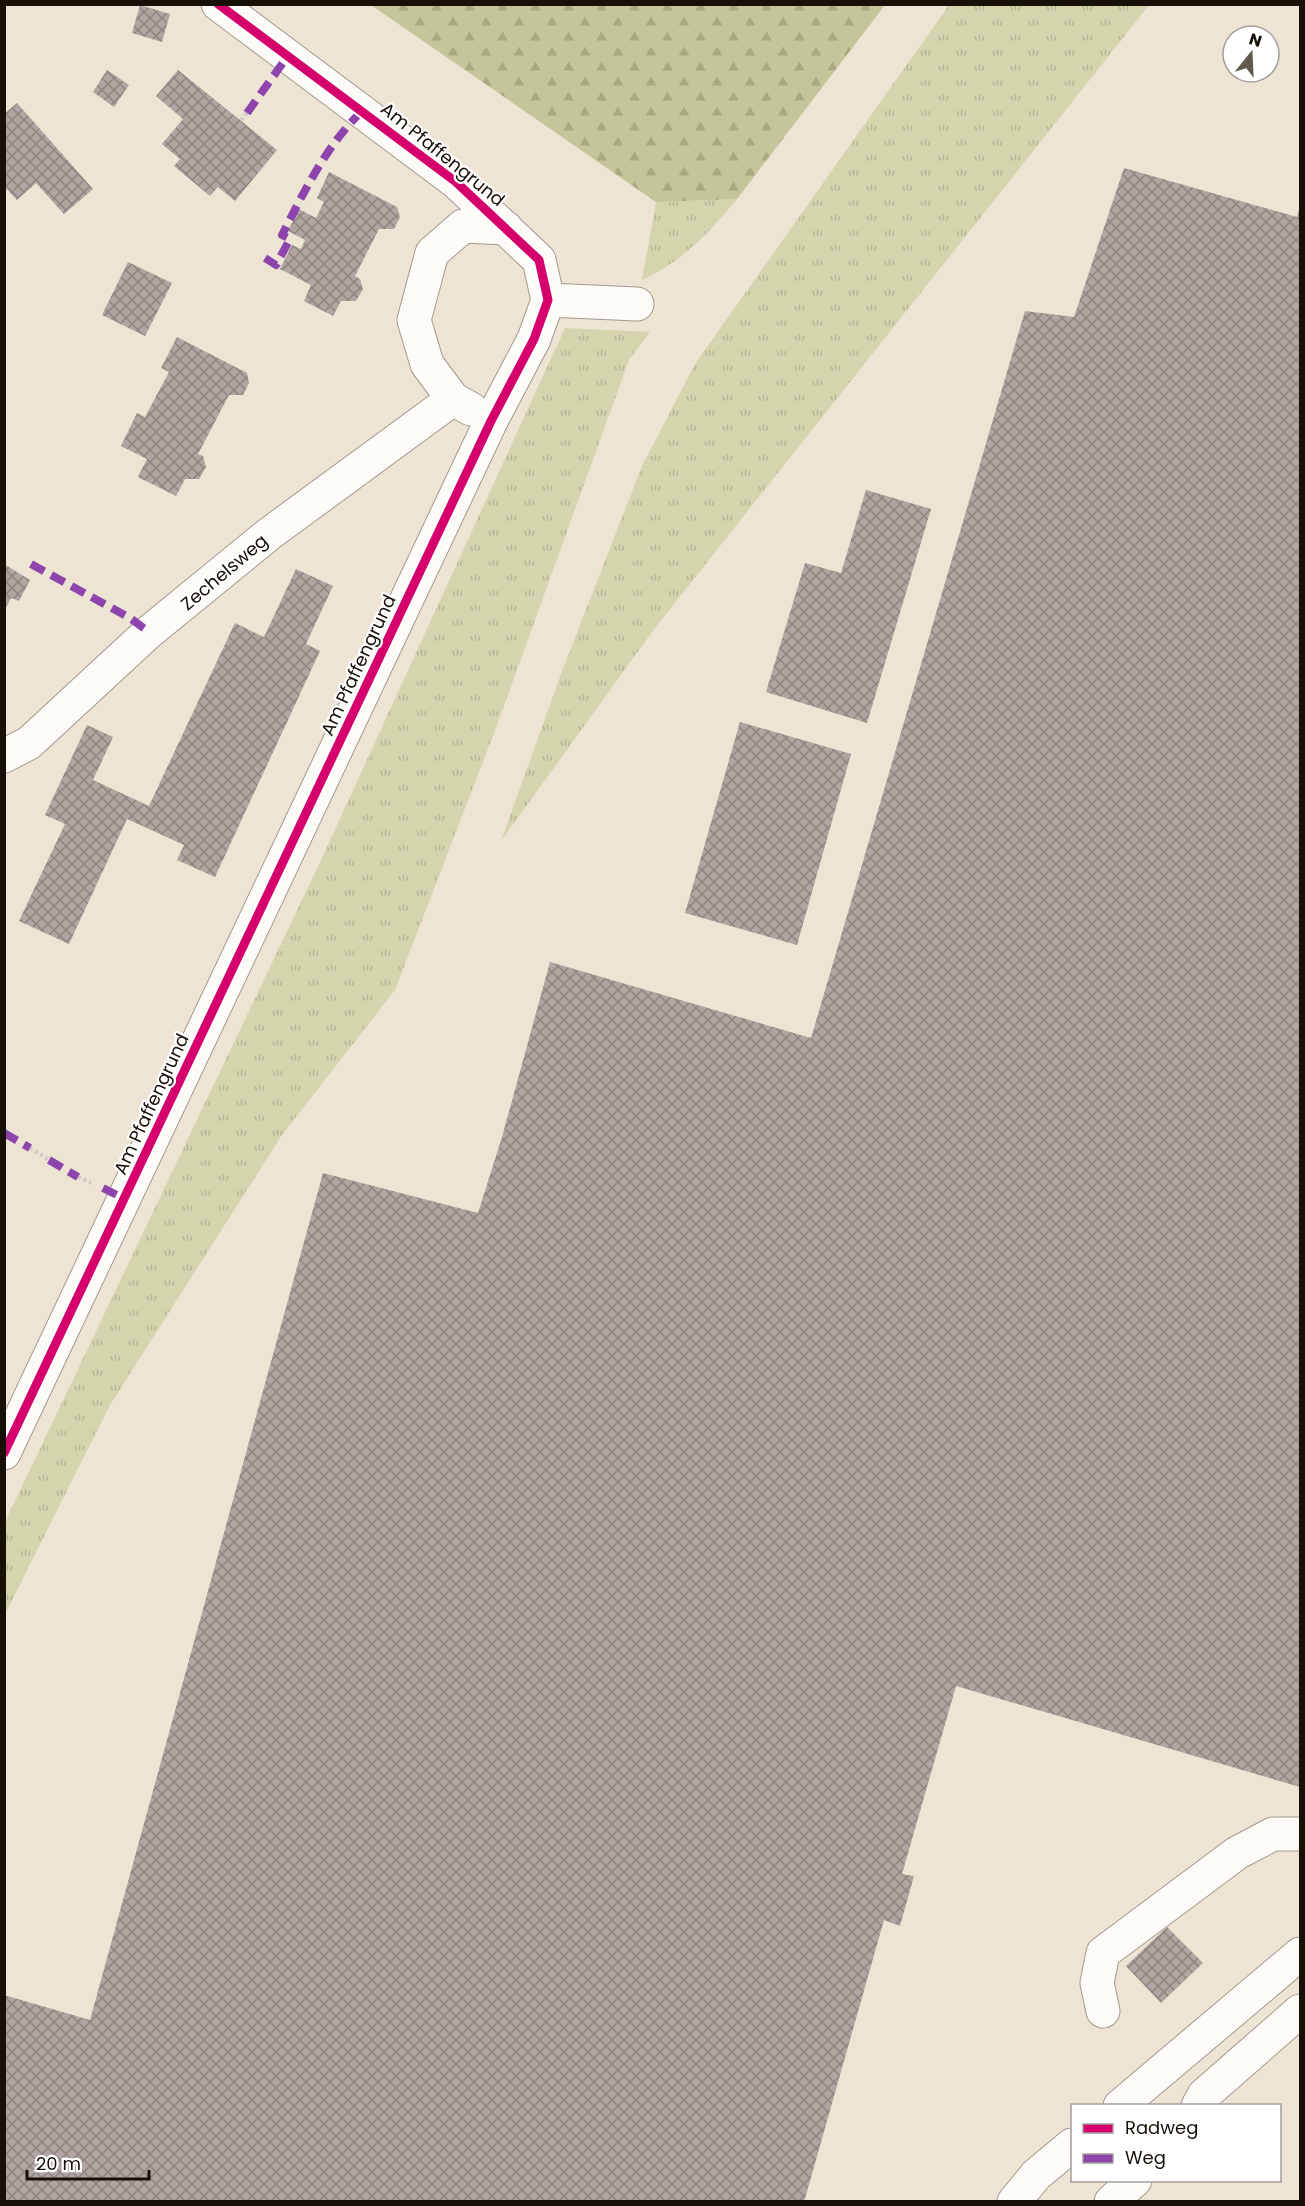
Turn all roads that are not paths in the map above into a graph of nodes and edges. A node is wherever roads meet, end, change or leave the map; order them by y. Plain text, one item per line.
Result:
1 (218, 4) edge
2 (506, 228) junction
3 (548, 300) junction
4 (637, 304) dead end
5 (453, 399) junction
6 (491, 421) junction
7 (4, 756) edge
8 (4, 1453) edge
9 (1300, 1834) edge
10 (1300, 1954) edge
11 (1103, 2011) dead end
12 (1300, 2011) edge
13 (1122, 2104) edge
14 (1199, 2104) edge
15 (1071, 2146) edge
16 (1133, 2182) edge
17 (1014, 2202) edge
18 (1111, 2202) edge

1 - 2 street, Am Pfaffengrund
2 - 3 street, Am Pfaffengrund
2 - 5 street, Am Pfaffengrund
3 - 4 street
3 - 6 street, Am Pfaffengrund
5 - 6 street, Am Pfaffengrund
5 - 7 street, Zechelsweg
6 - 8 street, Am Pfaffengrund
9 - 11 street
10 - 13 street
12 - 14 street
15 - 17 street
16 - 18 street

